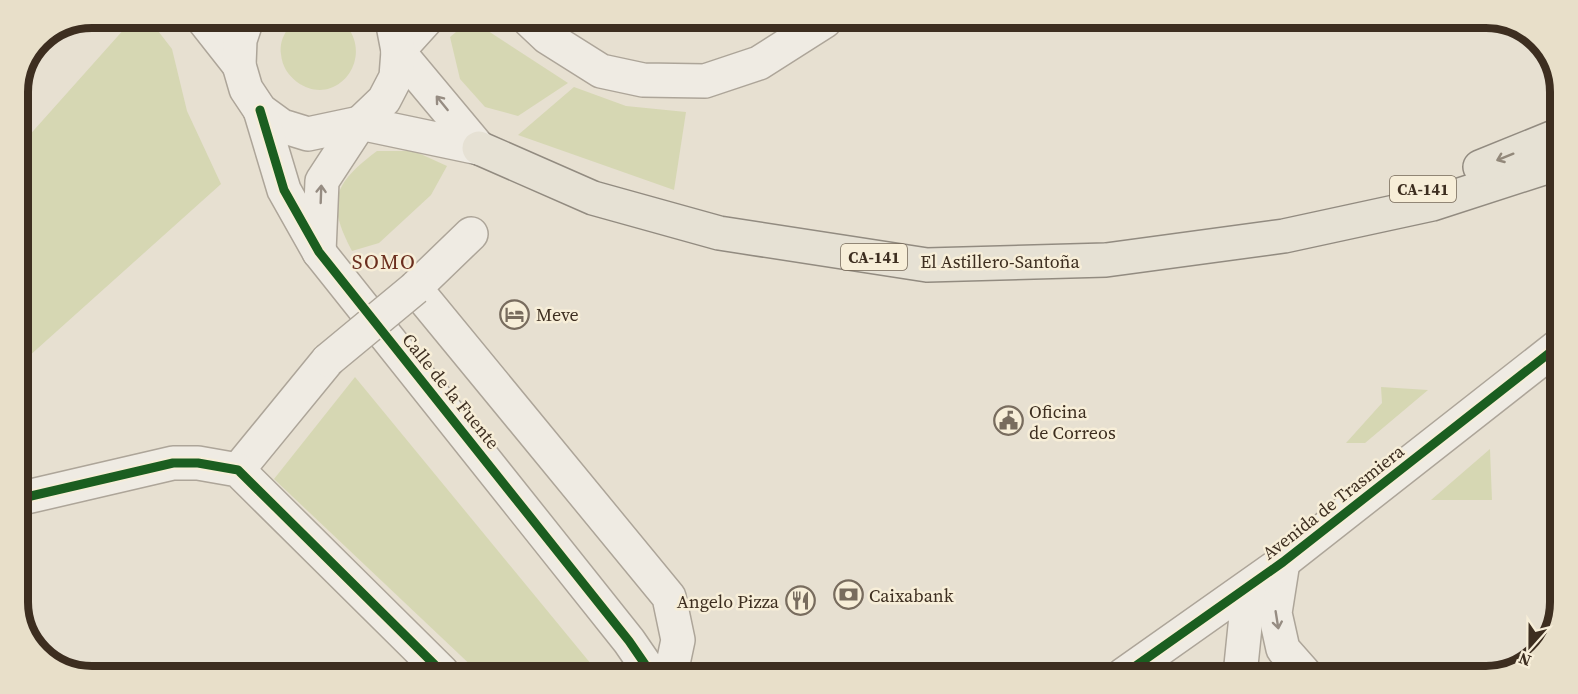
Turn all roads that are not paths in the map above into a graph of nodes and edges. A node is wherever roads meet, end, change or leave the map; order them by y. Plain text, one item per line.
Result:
1 (210, 28) edge
2 (244, 28) edge
3 (394, 28) edge
4 (419, 28) edge
5 (537, 28) edge
6 (814, 28) edge
7 (398, 51) junction
8 (239, 65) junction
9 (260, 110) junction
10 (360, 123) junction
11 (1549, 139) edge
12 (479, 148) junction
13 (1549, 166) edge
14 (471, 234) dead end
15 (1284, 236) junction
16 (319, 252) junction
17 (415, 288) junction
18 (1550, 354) edge
19 (238, 470) junction
20 (29, 496) edge
21 (1283, 562) junction
22 (1249, 587) junction
23 (435, 666) edge
24 (646, 666) edge
25 (672, 666) edge
26 (1136, 666) edge
27 (1241, 666) edge
28 (1298, 666) edge

1 - 8 street
2 - 8 street
3 - 7 street
4 - 7 street
5 - 6 street
7 - 10 street
12 -> 7 street
8 - 9 street
9 - 10 street
9 - 16 street, Calle de la Fuente
10 - 12 street
16 -> 10 street
11 -> 15 main road, El Astillero-Santoña / CA-141
12 - 15 main road, El Astillero-Santoña / CA-141
13 - 15 main road, El Astillero-Santoña / CA-141
14 - 17 street
16 - 24 street, Calle de la Fuente
17 - 19 street, bridge
17 - 25 street, Calle de la Fuente
18 - 21 street, Avenida de Trasmiera
19 - 20 street
19 - 23 street
21 - 22 street, Avenida de Trasmiera
21 -> 28 street, Avenida de Trasmiera
22 - 26 street, Avenida de Trasmiera
22 - 27 street

